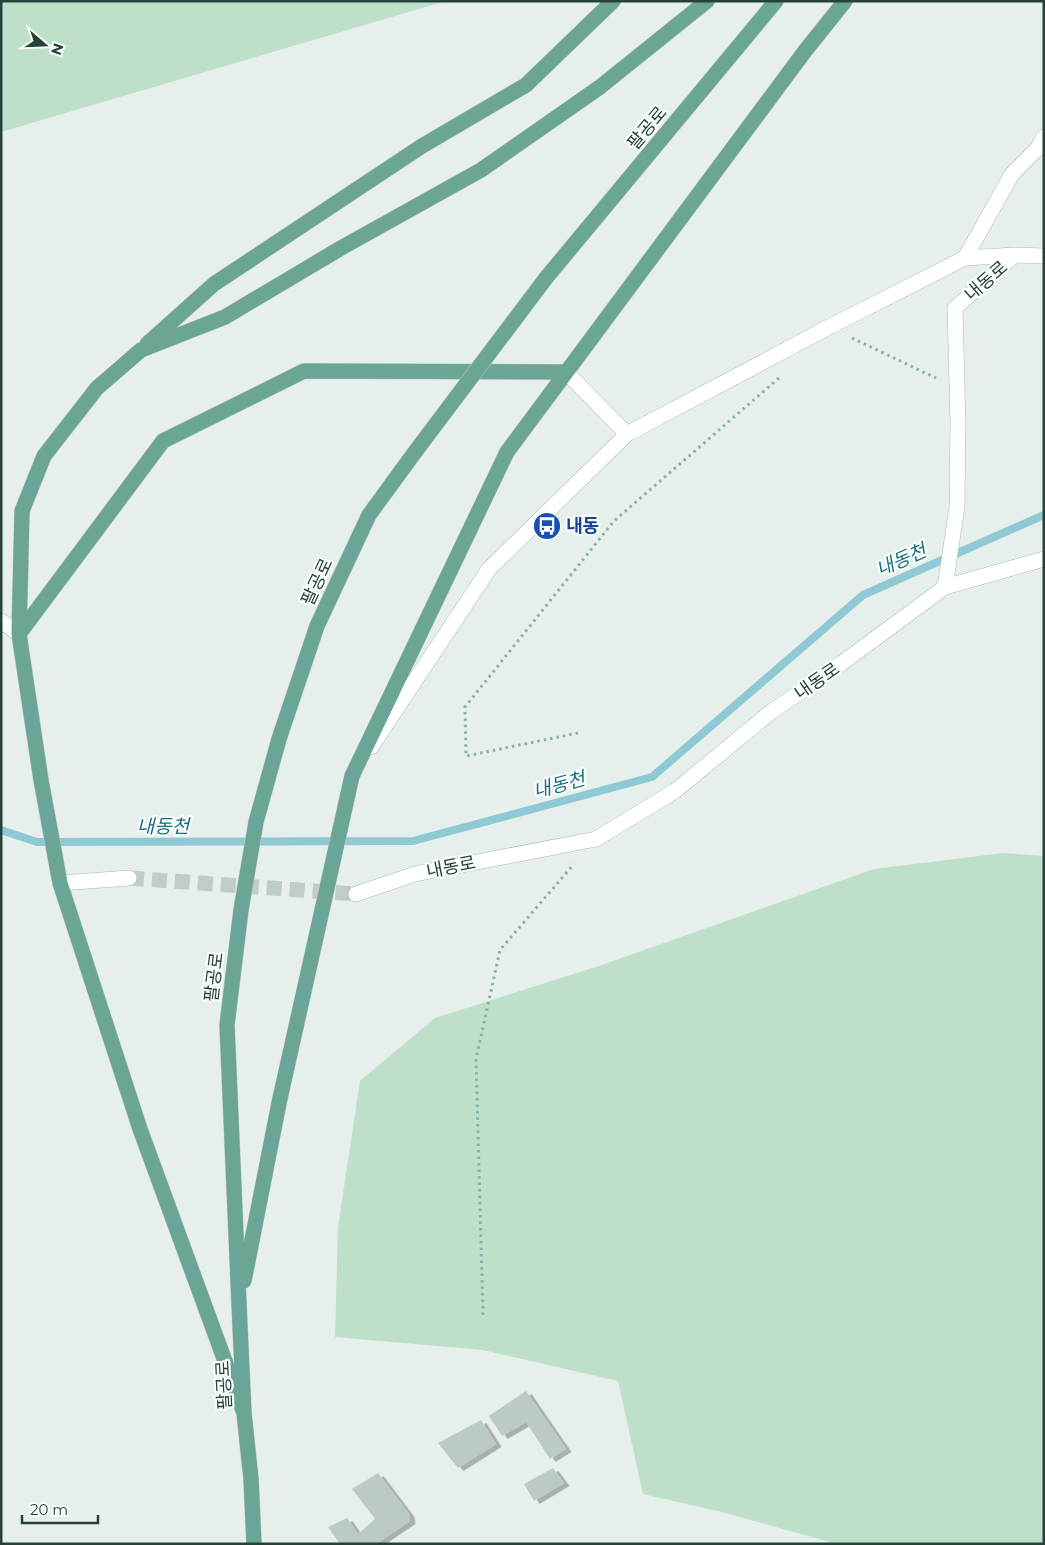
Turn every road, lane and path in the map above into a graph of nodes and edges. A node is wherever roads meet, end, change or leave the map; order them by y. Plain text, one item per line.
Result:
1 (613, 1) edge
2 (707, 1) edge
3 (776, 1) edge
4 (845, 1) edge
5 (1044, 137) edge
6 (1015, 255) junction
7 (1044, 256) edge
8 (965, 258) junction
9 (827, 328) junction
10 (140, 350) junction
11 (566, 372) junction
12 (786, 372) dead end
13 (957, 388) junction
14 (627, 434) junction
15 (1044, 559) edge
16 (945, 587) junction
17 (1, 621) edge
18 (19, 634) junction
19 (578, 733) dead end
20 (352, 776) junction
21 (596, 839) junction
22 (129, 878) tunnel mouth
23 (60, 884) junction
24 (356, 894) tunnel mouth
25 (239, 1304) junction
26 (483, 1315) dead end
27 (244, 1413) junction
28 (254, 1544) edge

1 - 10 main road
2 - 10 main road
3 - 25 main road, 팔공로, bridge
4 - 11 main road
5 - 8 street, 내동로
6 - 7 street, 내동로
6 - 8 street, 내동로
6 - 13 street, 내동로
8 - 9 street, 내동로
9 - 13 path
9 - 14 street, 내동로
10 - 18 main road
11 - 14 street
11 - 18 main road
11 - 20 main road
12 - 19 path
13 - 16 street, 내동로
14 - 20 street, 내동로
15 - 16 street
16 - 21 street, 내동로
17 - 18 street
18 - 23 main road
20 - 25 main road, bridge
21 - 24 street, 내동로
21 - 26 path
22 - 23 street
23 - 27 main road
25 - 27 main road, 팔공로
27 - 28 main road, 팔공로

